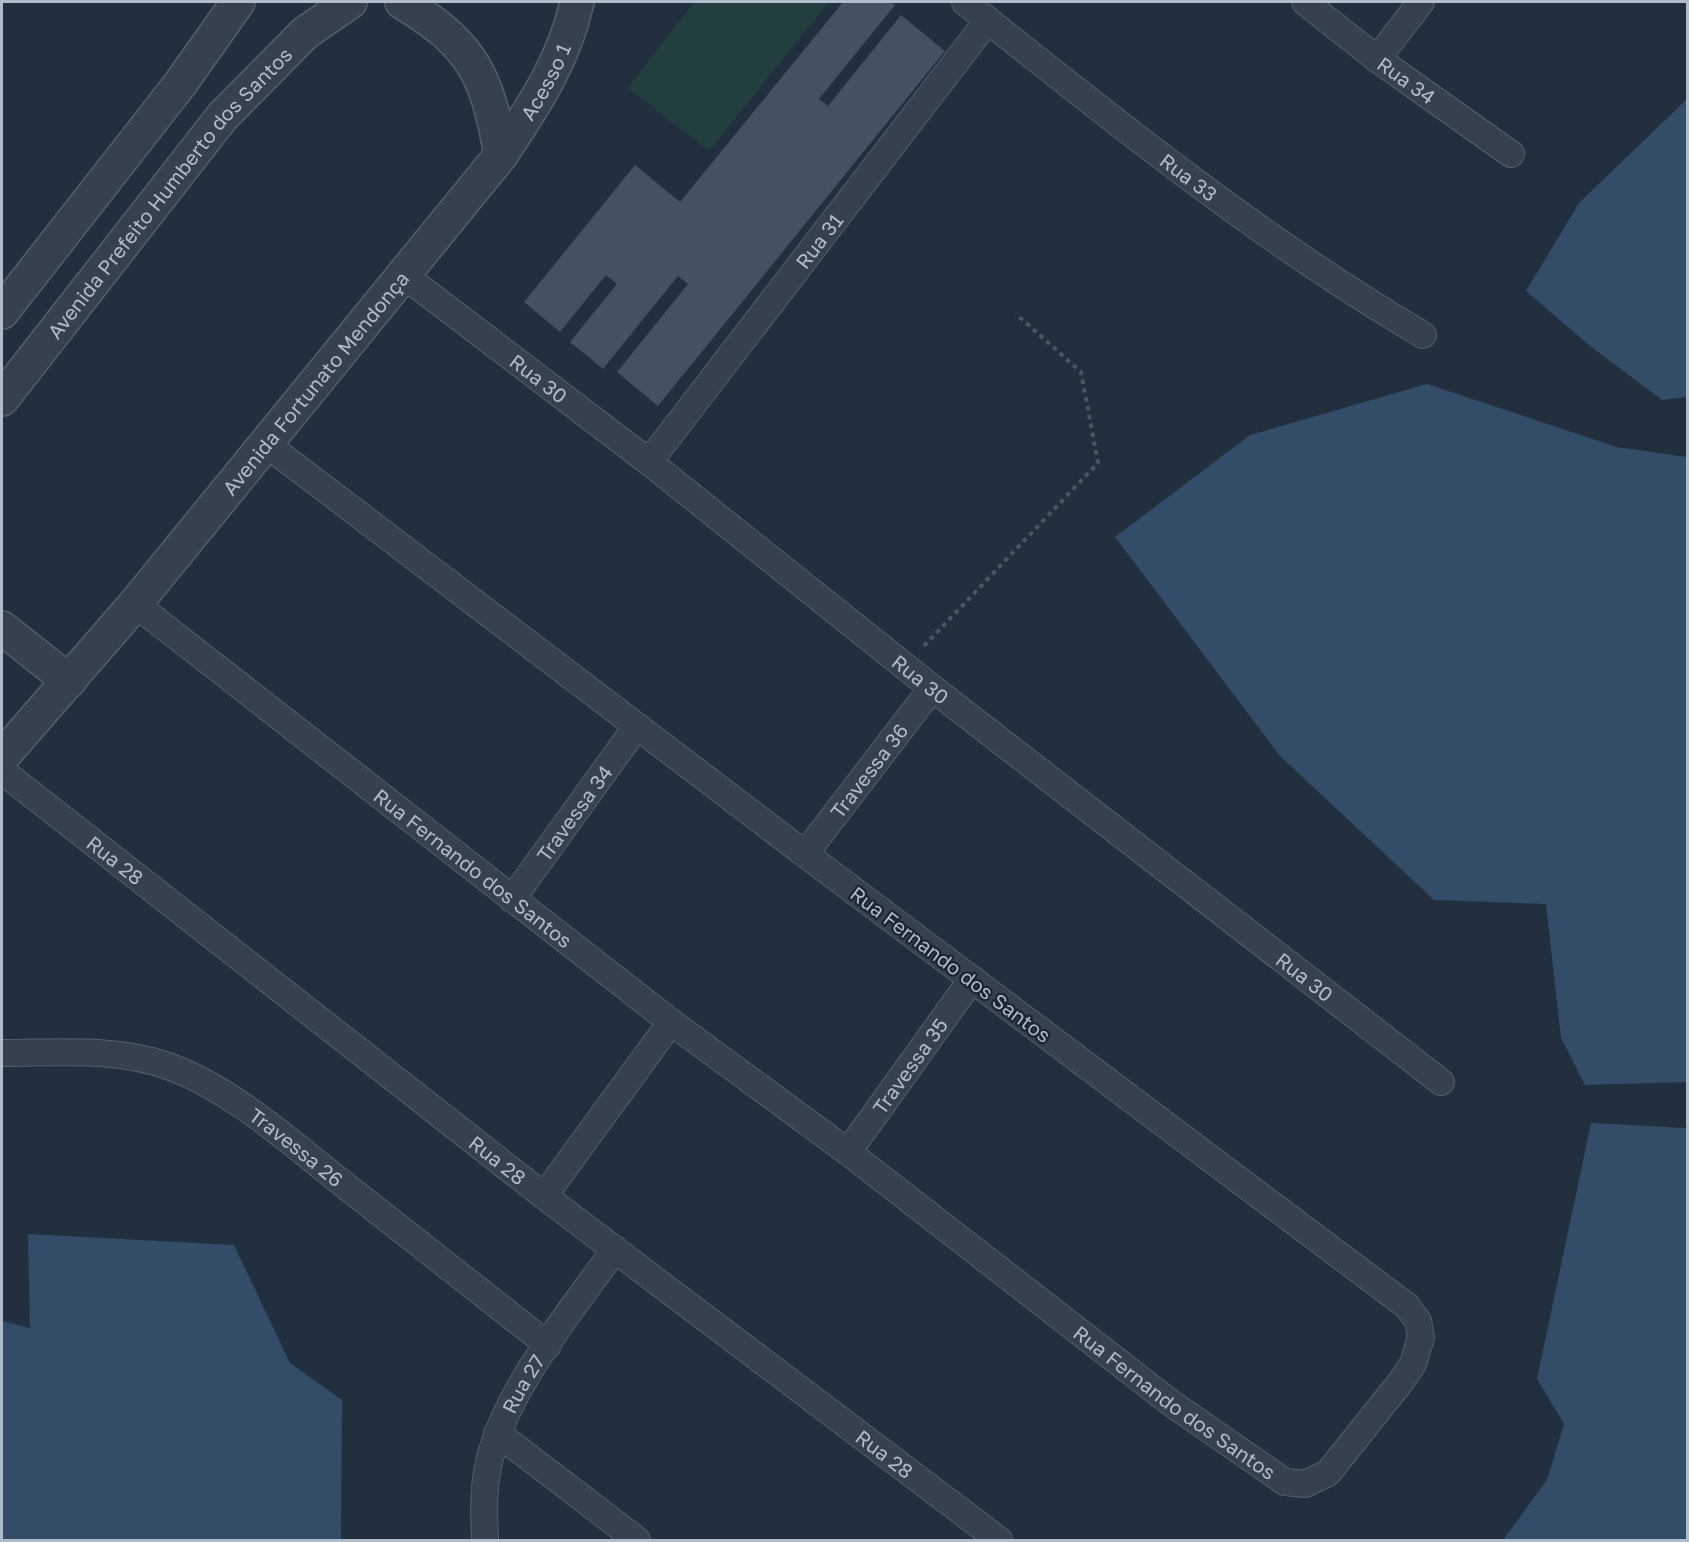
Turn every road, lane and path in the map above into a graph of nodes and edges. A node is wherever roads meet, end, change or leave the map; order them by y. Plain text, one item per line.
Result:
1 (238, 2) edge
2 (350, 2) edge
3 (402, 2) edge
4 (577, 2) edge
5 (965, 2) edge
6 (1305, 2) edge
7 (1421, 2) edge
8 (988, 20) junction
9 (1377, 59) junction
10 (1511, 154) dead end
11 (501, 155) junction
12 (402, 274) junction
13 (2, 312) edge
14 (1016, 314) dead end
15 (1423, 335) dead end
16 (2, 399) edge
17 (266, 444) junction
18 (649, 462) junction
19 (135, 604) junction
20 (2, 628) edge
21 (905, 667) junction
22 (69, 681) junction
23 (932, 688) junction
24 (637, 726) junction
25 (2, 757) edge
26 (2, 771) edge
27 (805, 854) junction
28 (512, 899) junction
29 (972, 980) junction
30 (671, 1022) junction
31 (2, 1053) edge
32 (1441, 1082) dead end
33 (848, 1152) junction
34 (544, 1196) junction
35 (615, 1249) junction
36 (548, 1345) junction
37 (497, 1433) junction
38 (485, 1540) edge
39 (637, 1540) edge
40 (999, 1540) edge

1 - 13 street
2 - 16 street, Avenida Prefeito Humberto dos Santos
3 - 11 street
4 - 11 street, Acesso 1
5 - 8 street, Rua 33
6 - 9 street, Rua 34
7 - 9 street
8 - 15 street, Rua 33
8 - 18 street, Rua 31
9 - 10 street, Rua 34
11 - 12 street, Avenida Fortunato Mendonça
12 - 17 street, Avenida Fortunato Mendonça
12 - 18 street, Rua 30
14 - 21 path
17 - 19 street, Avenida Fortunato Mendonça
17 - 24 street, Rua Fernando dos Santos
18 - 21 street, Rua 30
19 - 22 street, Avenida Fortunato Mendonça
19 - 28 street, Rua Fernando dos Santos
20 - 22 street
21 - 23 street, Rua 30
22 - 25 street, Avenida Fortunato Mendonça
23 - 27 street, Travessa 36
23 - 32 street, Rua 30
24 - 27 street, Rua Fernando dos Santos
24 - 28 street, Travessa 34
26 - 34 street, Rua 28
27 - 29 street, Rua Fernando dos Santos
28 - 30 street, Rua Fernando dos Santos
29 - 33 street, Travessa 35
29 - 33 street, Rua Fernando dos Santos
30 - 33 street, Rua Fernando dos Santos
30 - 34 street
31 - 36 street, Travessa 26
34 - 35 street, Rua 28
35 - 36 street, Rua 27
35 - 40 street, Rua 28
36 - 37 street, Rua 27
37 - 38 street, Rua 27
37 - 39 street

